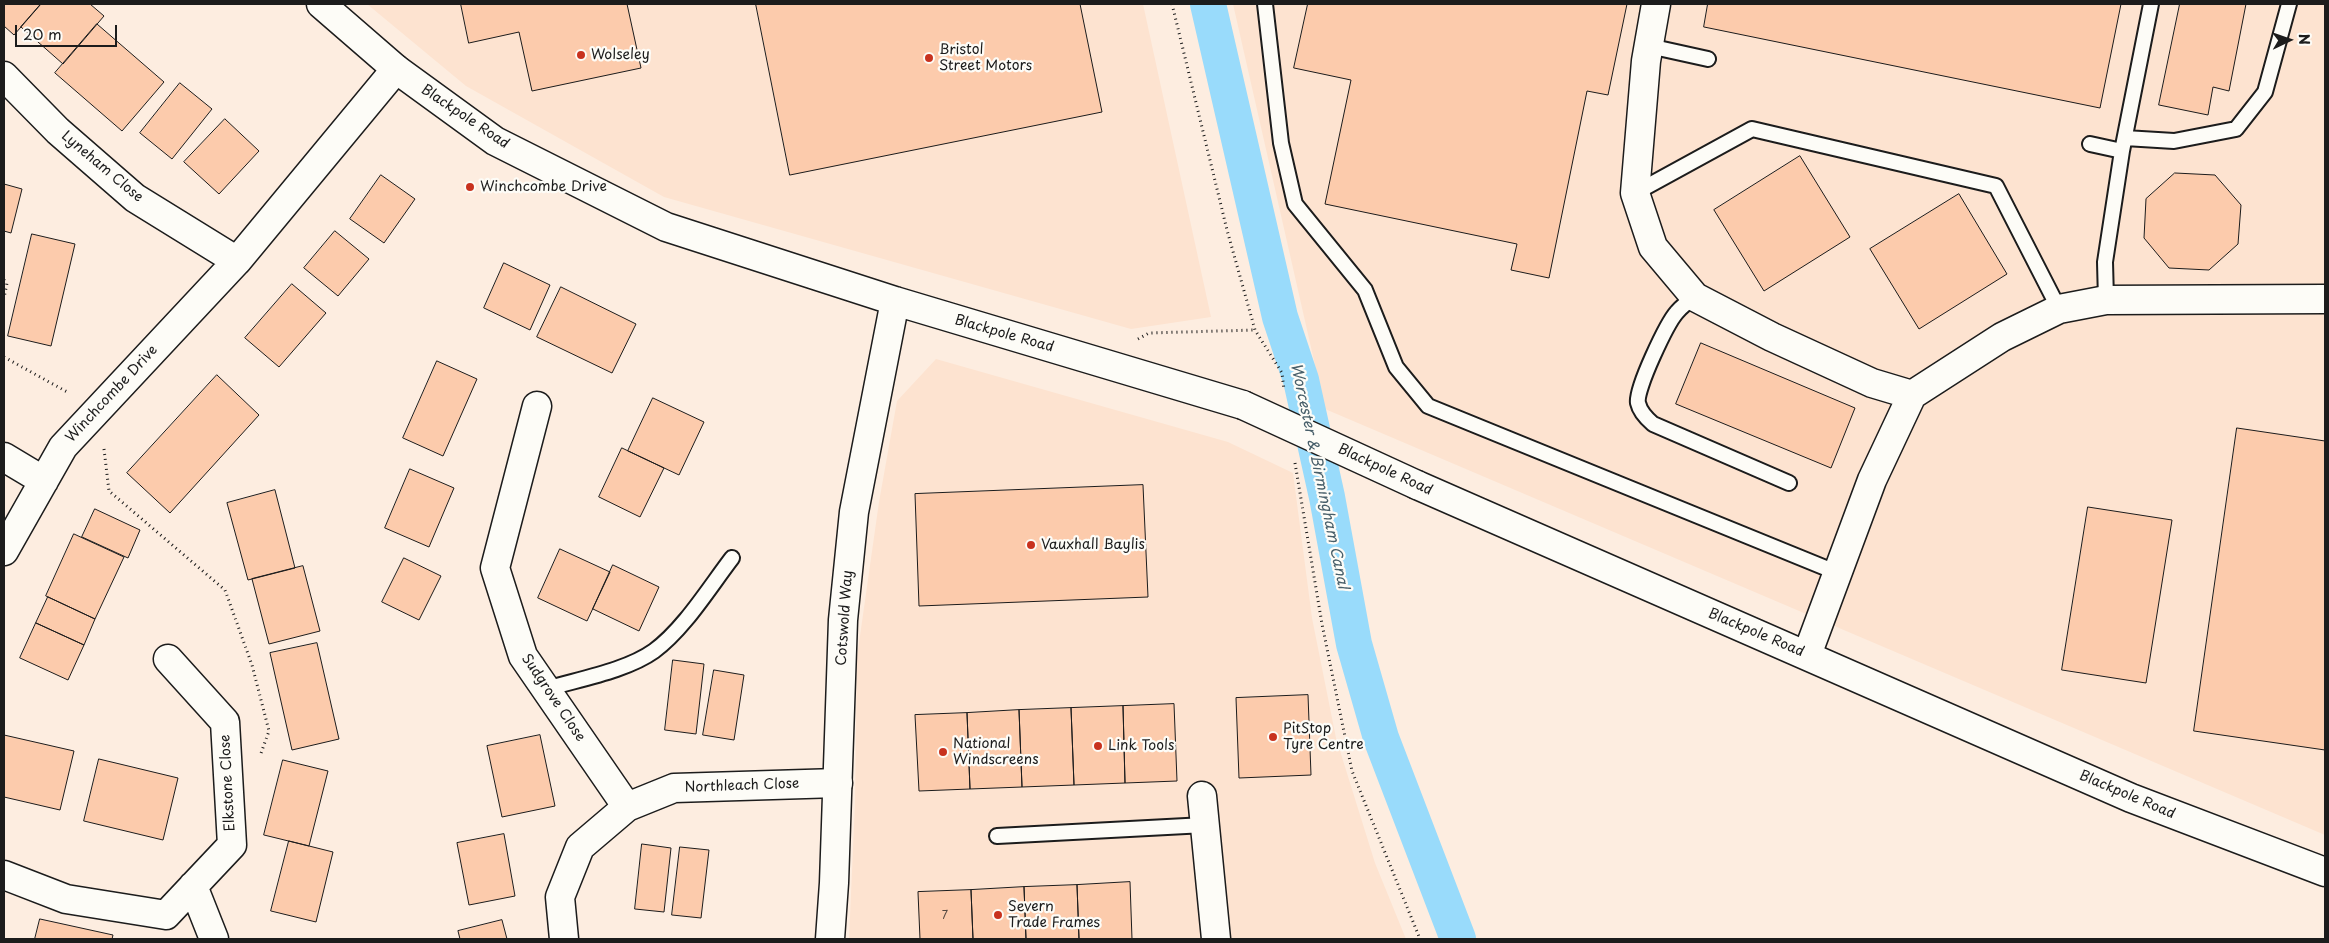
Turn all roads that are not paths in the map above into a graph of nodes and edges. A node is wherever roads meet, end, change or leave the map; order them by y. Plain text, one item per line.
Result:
1 (321, 4) edge
2 (1265, 4) edge
3 (1656, 4) edge
4 (2152, 4) edge
5 (2289, 4) edge
6 (1649, 46) junction
7 (1708, 59) dead end
8 (396, 68) junction
9 (4, 76) edge
10 (2090, 144) dead end
11 (2123, 144) junction
12 (1634, 193) junction
13 (237, 261) junction
14 (1695, 297) junction
15 (2325, 298) edge
16 (2106, 300) junction
17 (895, 301) junction
18 (2059, 309) junction
19 (1912, 395) junction
20 (537, 406) dead end
21 (4, 457) edge
22 (44, 481) junction
23 (1789, 483) dead end
24 (4, 551) edge
25 (732, 558) dead end
26 (1838, 573) junction
27 (1807, 655) junction
28 (168, 660) dead end
29 (546, 689) junction
30 (838, 783) junction
31 (1202, 796) dead end
32 (627, 807) junction
33 (1205, 825) junction
34 (998, 836) dead end
35 (2325, 872) edge
36 (4, 875) edge
37 (193, 886) junction
38 (214, 939) edge
39 (564, 939) edge
40 (830, 939) edge
41 (1216, 939) edge

1 - 8 street, Blackpole Road
2 - 26 lane
3 - 6 street
4 - 11 lane
5 - 11 lane
6 - 7 lane
6 - 12 street
8 - 13 street, Winchcombe Drive
8 - 17 street, Blackpole Road
9 - 13 street, Lyneham Close
10 - 11 lane
11 - 16 lane
12 - 14 street
12 - 18 lane
13 - 22 street, Winchcombe Drive
14 - 19 street
14 - 23 lane
15 - 16 street
16 - 18 street
17 - 27 street, Blackpole Road, bridge
17 - 30 street, Cotswold Way
18 - 19 street
19 - 26 street
20 - 29 street, Sudgrove Close
21 - 22 street
22 - 24 street, Winchcombe Drive
25 - 29 lane
26 - 27 street
27 - 35 street, Blackpole Road
28 - 37 street, Elkstone Close
29 - 32 street, Sudgrove Close
30 - 32 street, Northleach Close
30 - 40 street, Cotswold Way
31 - 33 street
32 - 39 street, Northleach Close
33 - 34 lane
33 - 41 street
36 - 37 street, Elkstone Close
37 - 38 street

